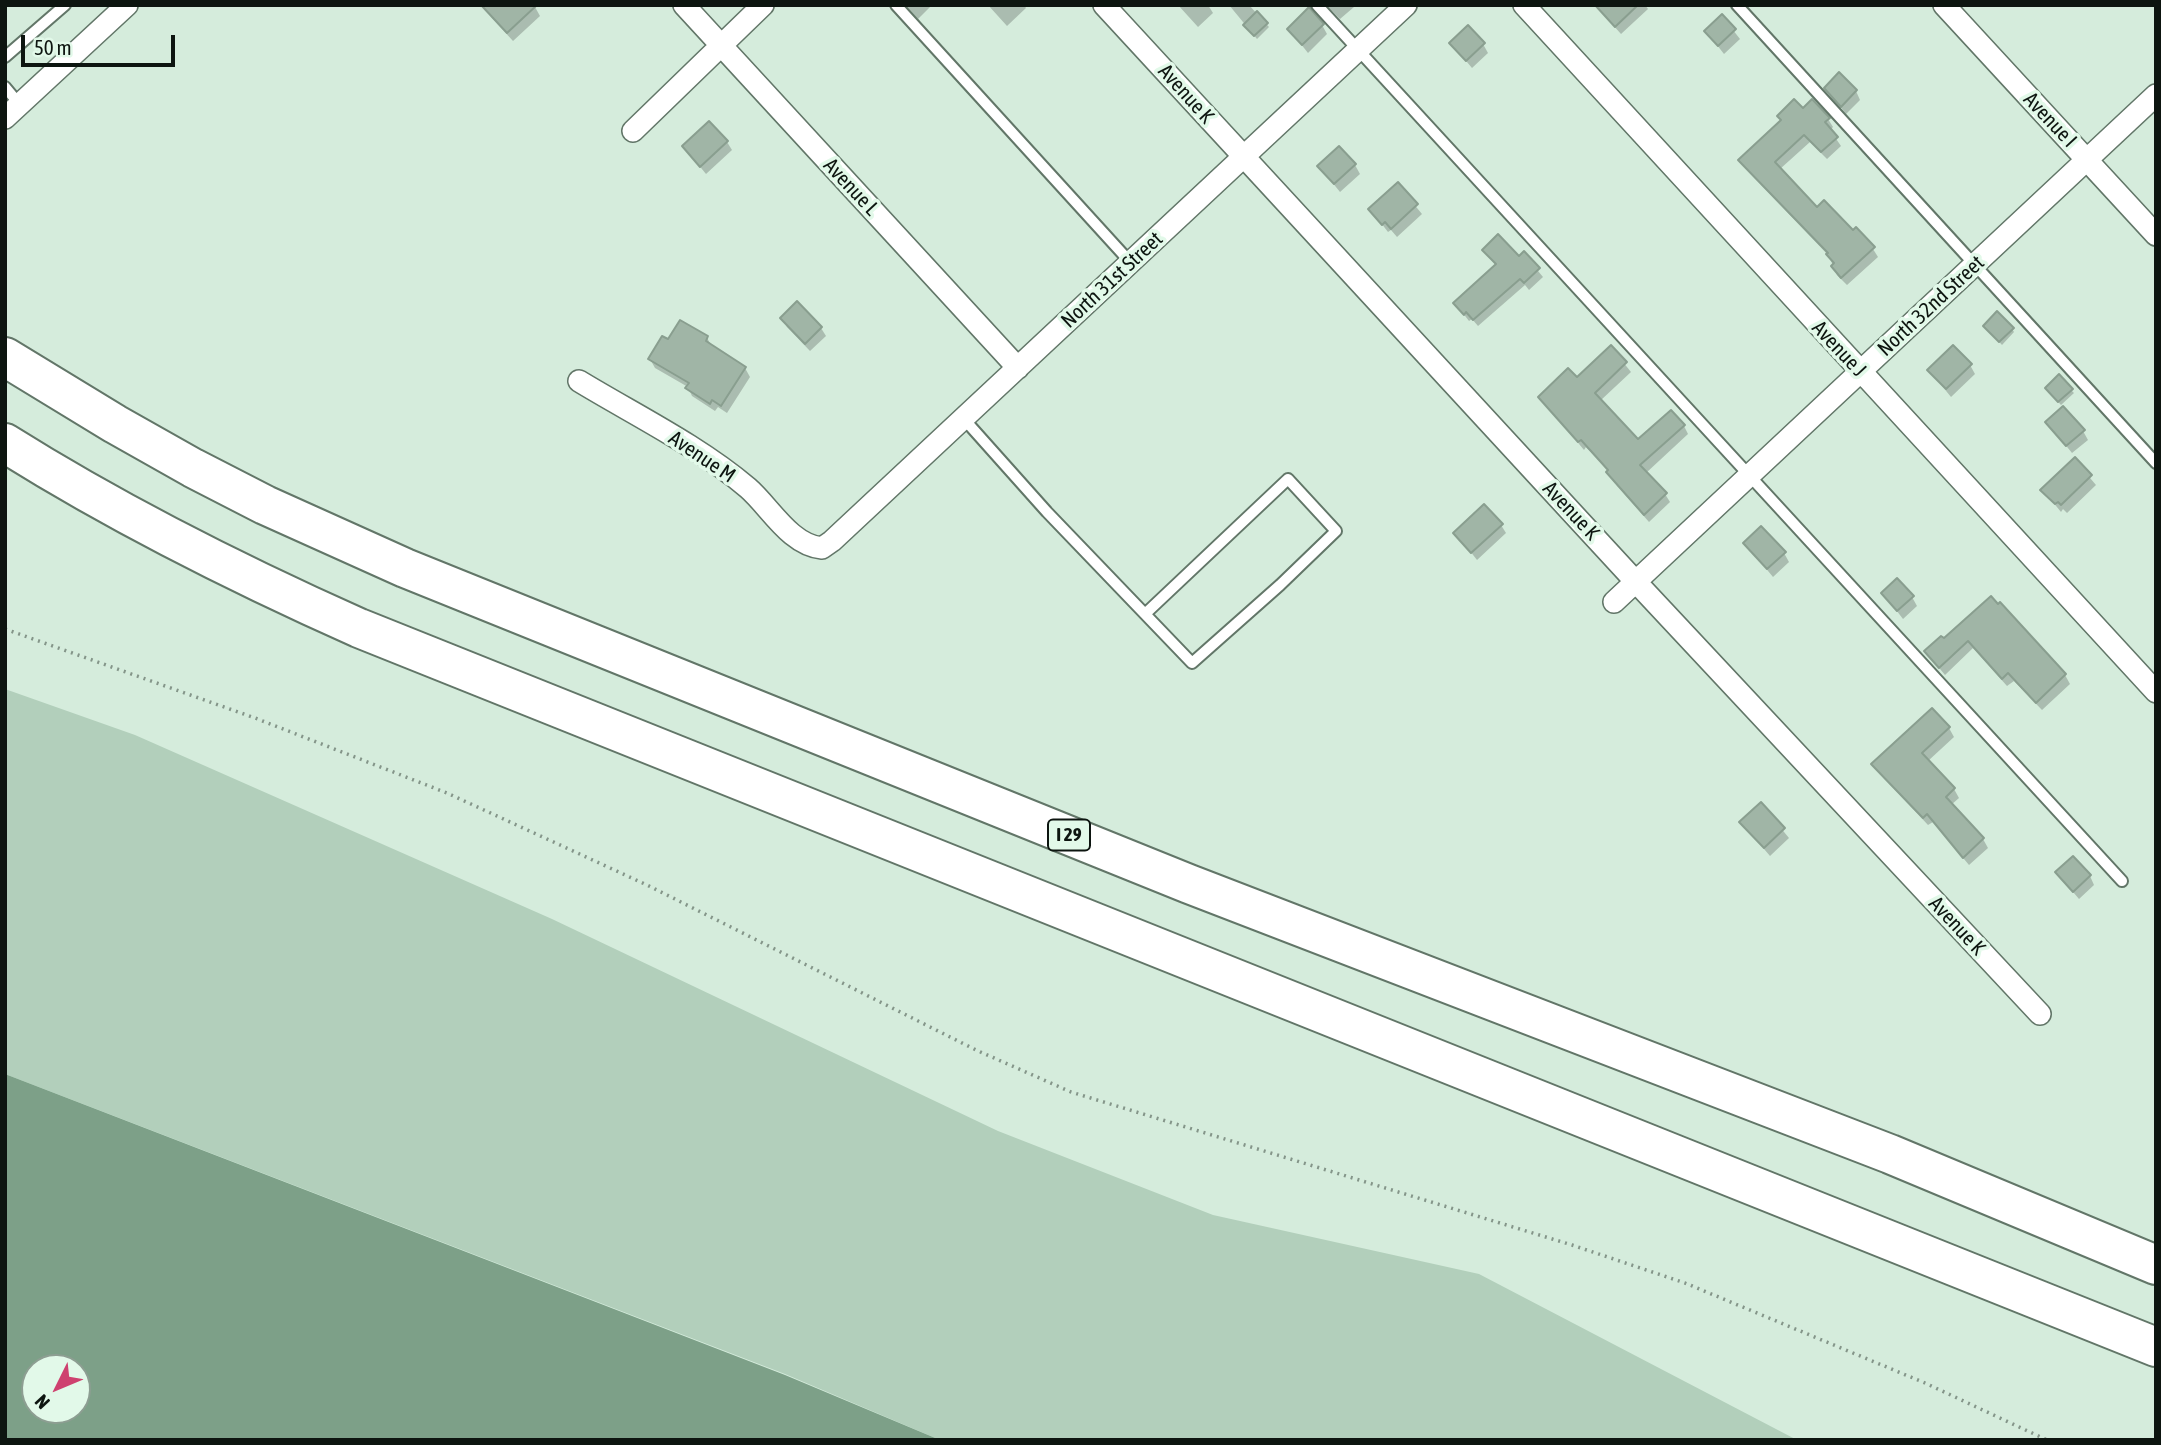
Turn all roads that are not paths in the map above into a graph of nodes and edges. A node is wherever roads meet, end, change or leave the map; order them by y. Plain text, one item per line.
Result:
1 (65, 5) edge
2 (127, 5) edge
3 (684, 5) edge
4 (763, 5) edge
5 (896, 5) edge
6 (1104, 5) edge
7 (1317, 5) edge
8 (1406, 5) edge
9 (1524, 5) edge
10 (1737, 5) edge
11 (1944, 5) edge
12 (721, 45) junction
13 (1358, 51) junction
14 (5, 57) edge
15 (5, 87) edge
16 (2156, 95) edge
17 (13, 111) edge
18 (632, 131) dead end
19 (1244, 158) junction
20 (2086, 160) junction
21 (2156, 235) edge
22 (1131, 263) junction
23 (1975, 265) junction
24 (5, 357) edge
25 (1018, 368) junction
26 (1861, 372) junction
27 (579, 381) dead end
28 (964, 419) junction
29 (5, 443) edge
30 (2156, 463) edge
31 (1750, 475) junction
32 (814, 547) joint
33 (1636, 582) junction
34 (1614, 603) dead end
35 (1145, 614) junction
36 (2156, 692) edge
37 (2122, 881) dead end
38 (2040, 1014) dead end
39 (2156, 1265) edge
40 (2156, 1347) edge

1 - 14 lane
2 - 17 street
3 - 12 street, Avenue L
4 - 12 street
5 - 22 lane
6 - 19 street, Avenue K
7 - 13 lane
8 - 13 street, North 31st Street
9 - 26 street, Avenue J
10 - 23 lane
11 - 20 street, Avenue I
12 - 18 street
12 - 25 street, Avenue L
13 - 19 street, North 31st Street
13 - 31 lane
15 - 17 lane
16 - 20 street, North 32nd Street
19 - 22 street, North 31st Street
19 - 33 street, Avenue K
20 - 21 street, Avenue I
20 - 23 street, North 32nd Street
22 - 25 street, North 31st Street
23 - 26 street, North 32nd Street
23 - 30 lane
24 - 39 highway, I 29
25 - 28 street, North 31st Street
26 - 31 street, North 32nd Street
26 - 36 street, Avenue J
27 - 32 street, Avenue M
28 - 32 street, North 31st Street
28 - 35 lane
29 - 40 highway
31 - 33 street, North 32nd Street
31 - 37 lane
33 - 34 street, North 32nd Street
33 - 38 street, Avenue K
35 - 35 lane

